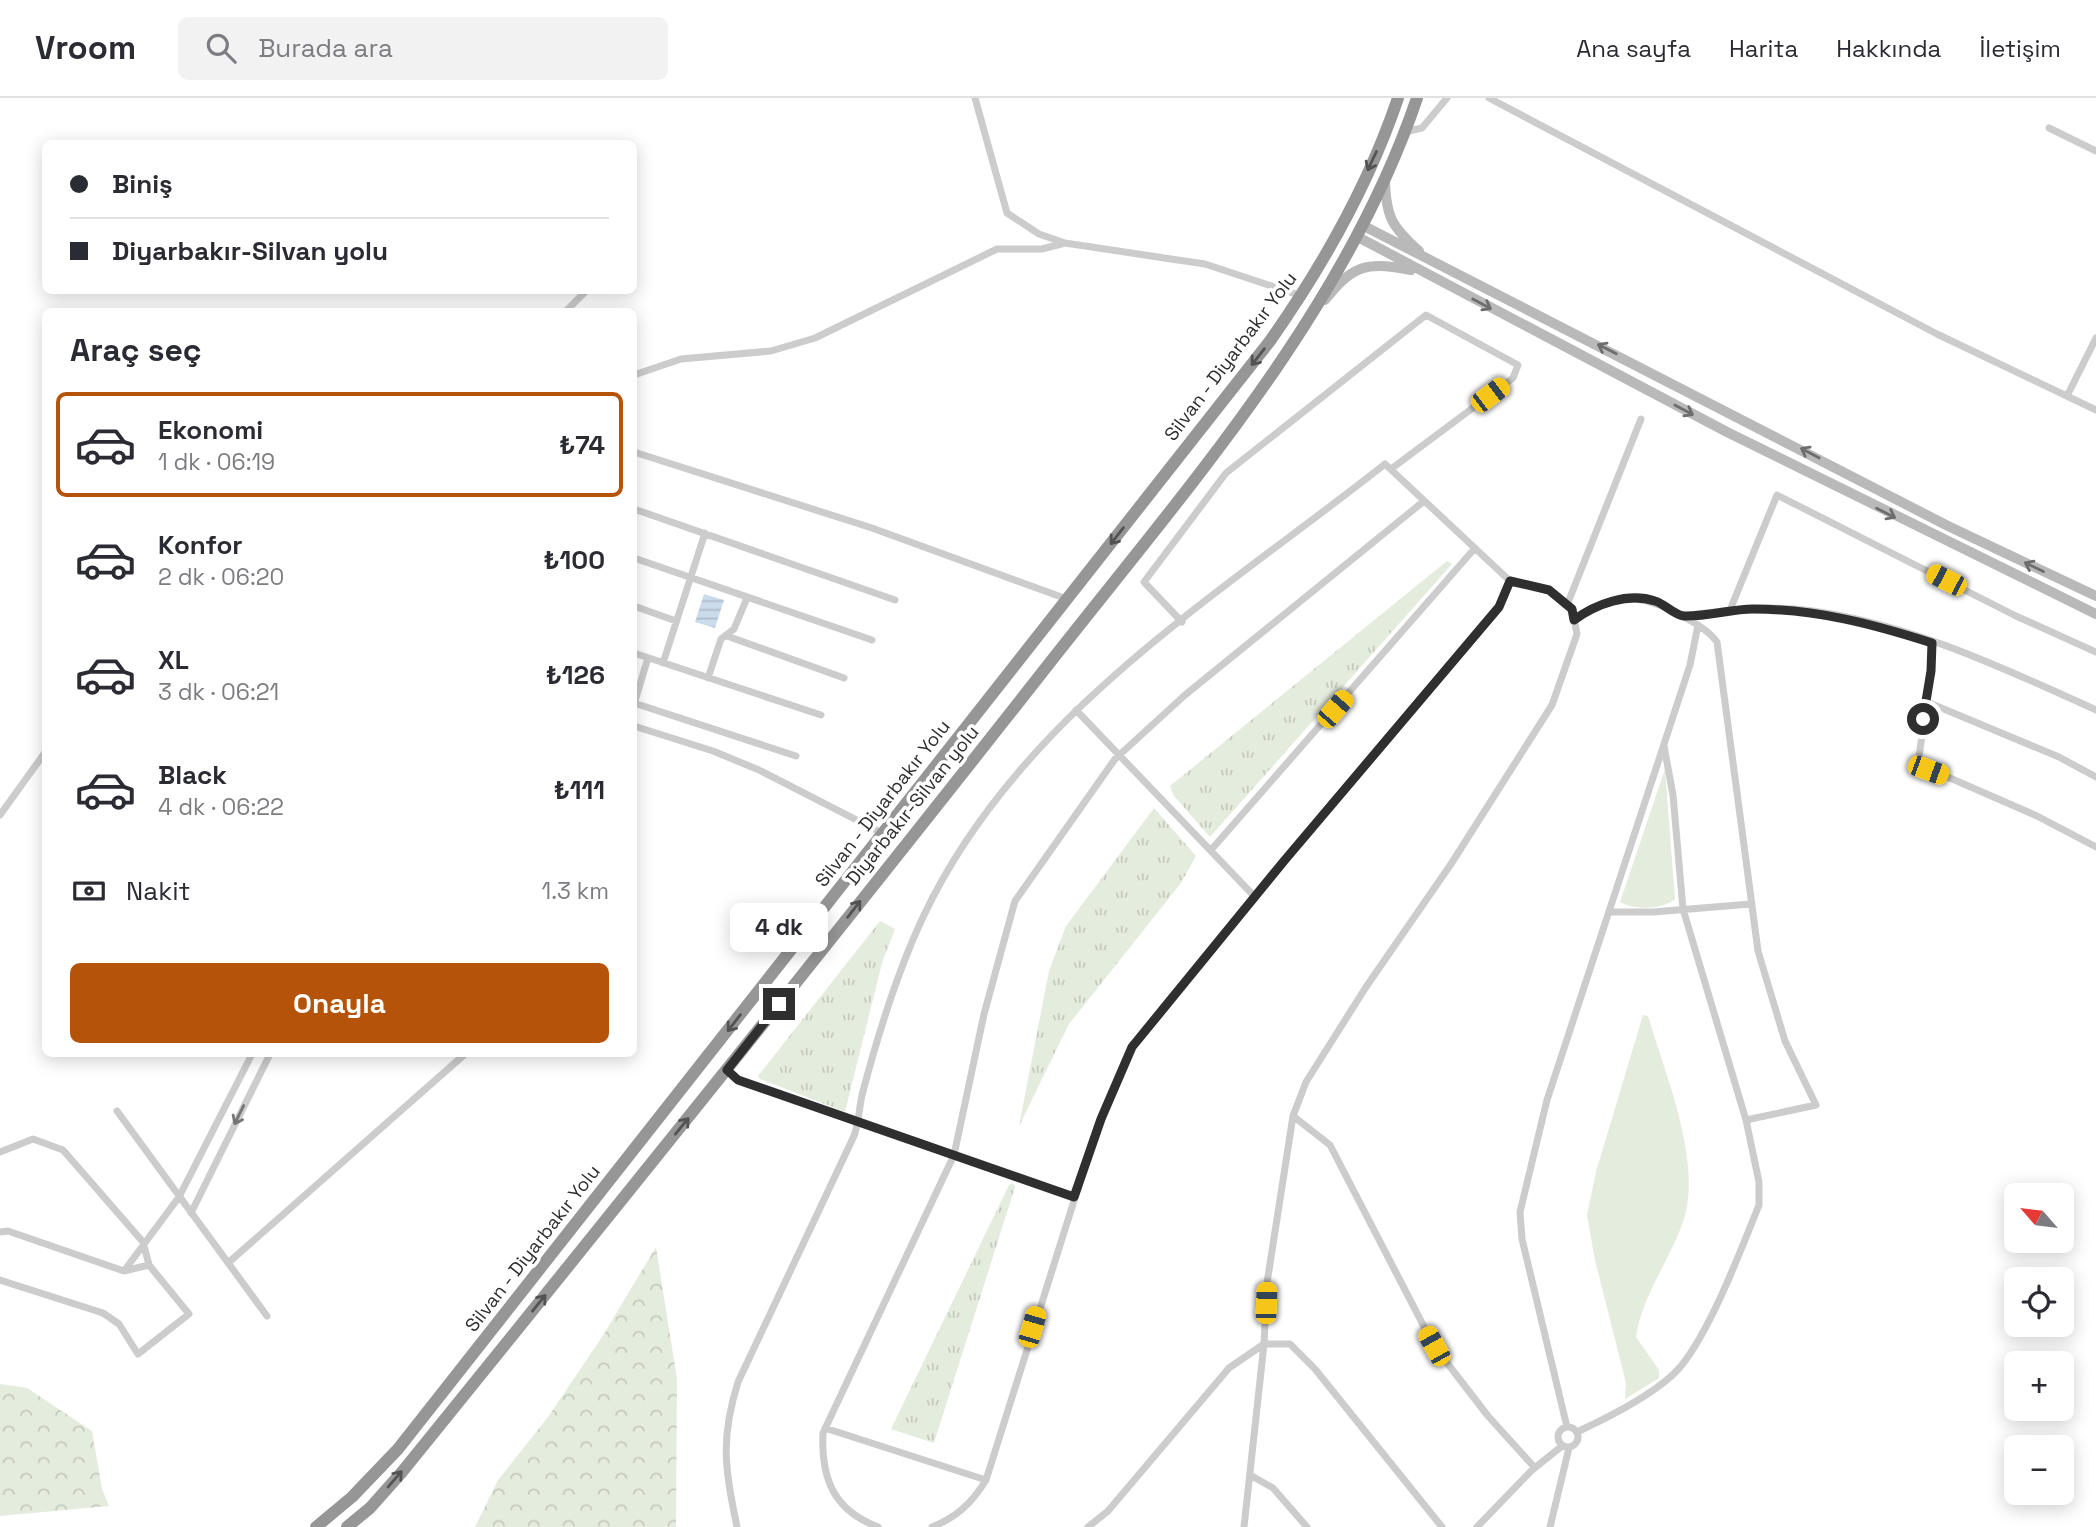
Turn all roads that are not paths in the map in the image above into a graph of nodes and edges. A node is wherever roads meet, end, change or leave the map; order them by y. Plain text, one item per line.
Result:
1 (975, 98) edge
2 (1398, 98) edge
3 (1417, 98) edge
4 (1447, 98) edge
5 (1489, 98) edge
6 (2049, 128) dead end
7 (1405, 132) junction
8 (2096, 150) edge
9 (1385, 181) junction
10 (1359, 230) junction
11 (1065, 243) junction
12 (1430, 260) junction
13 (1422, 272) junction
14 (583, 294) edge
15 (1302, 296) junction
16 (569, 308) edge
17 (1312, 317) junction
18 (2096, 338) edge
19 (637, 374) edge
20 (2067, 396) junction
21 (2096, 410) edge
22 (1641, 419) dead end
23 (637, 453) edge
24 (1391, 469) junction
25 (1424, 501) junction
26 (637, 510) edge
27 (705, 533) junction
28 (1475, 548) junction
29 (637, 559) edge
30 (690, 577) junction
31 (1510, 581) junction
32 (2096, 596) edge
33 (747, 598) junction
34 (1067, 599) junction
35 (895, 600) dead end
36 (1567, 605) junction
37 (637, 607) edge
38 (1730, 610) junction
39 (2096, 614) edge
40 (1682, 616) junction
41 (1574, 620) junction
42 (676, 621) junction
43 (1182, 622) junction
44 (1698, 625) junction
45 (727, 636) junction
46 (872, 640) dead end
47 (1932, 643) junction
48 (2096, 652) edge
49 (637, 654) edge
50 (648, 658) junction
51 (663, 663) junction
52 (708, 678) junction
53 (844, 678) dead end
54 (637, 693) edge
55 (1927, 702) junction
56 (637, 704) edge
57 (1076, 710) junction
58 (2096, 710) edge
59 (821, 715) dead end
60 (637, 727) edge
61 (1664, 741) junction
62 (1121, 754) junction
63 (796, 756) dead end
64 (42, 757) edge
65 (2096, 777) edge
66 (0, 815) edge
67 (882, 833) junction
68 (2096, 847) edge
69 (1212, 850) junction
70 (1255, 897) junction
71 (1751, 904) junction
72 (1683, 909) junction
73 (1609, 912) junction
74 (250, 1057) edge
75 (269, 1057) edge
76 (462, 1057) edge
77 (727, 1070) junction
78 (117, 1111) dead end
79 (1293, 1116) junction
80 (1746, 1120) junction
81 (859, 1122) junction
82 (0, 1152) edge
83 (954, 1155) junction
84 (179, 1197) junction
85 (1074, 1197) junction
86 (191, 1213) junction
87 (0, 1232) edge
88 (143, 1242) junction
89 (228, 1263) junction
90 (149, 1265) junction
91 (124, 1272) junction
92 (0, 1280) edge
93 (267, 1316) dead end
94 (1264, 1345) junction
95 (1567, 1427) junction
96 (825, 1428) junction
97 (1577, 1432) junction
98 (1565, 1447) junction
99 (1535, 1468) junction
100 (1250, 1475) junction
101 (986, 1480) junction
102 (316, 1527) edge
103 (347, 1527) edge
104 (737, 1527) edge
105 (878, 1527) edge
106 (932, 1527) edge
107 (1088, 1527) edge
108 (1244, 1527) edge
109 (1307, 1527) edge
110 (1442, 1527) edge
111 (1477, 1527) edge
112 (1550, 1527) edge

1 - 11 street
2 -> 15 highway, Silvan - Diyarbakır Yolu
3 - 7 highway, Diyarbakır-Silvan yolu
4 - 7 street
5 - 20 street
6 - 8 street
7 - 9 highway, Diyarbakır-Silvan yolu
9 - 10 highway, Diyarbakır-Silvan yolu
9 - 12 street
10 - 12 street
10 - 13 street
10 - 17 highway, Diyarbakır-Silvan yolu
11 - 15 street
11 - 19 street
32 -> 12 street
13 - 17 street
13 -> 39 street
14 - 16 street
15 -> 34 highway, Silvan - Diyarbakır Yolu
77 -> 17 highway, Diyarbakır-Silvan yolu
18 - 20 street
20 - 21 street
22 - 36 street
23 - 34 street
24 - 25 street
24 - 43 street
24 - 43 street
25 - 28 street
25 - 62 street
26 - 27 street
27 - 30 street
27 - 35 street
28 - 31 street
28 - 69 street
29 - 30 street
30 - 33 street
30 - 42 street
31 - 36 street
31 - 70 street
33 - 45 street
33 - 46 street
34 - 67 highway, Silvan - Diyarbakır Yolu
36 - 41 street
37 - 42 street
38 - 40 street
38 - 47 street
38 - 48 street
40 - 41 street
40 - 44 street
41 - 79 street
42 - 51 street
43 - 57 street
44 - 61 street
44 - 71 street
45 - 52 street
45 - 53 street
47 - 55 street
47 - 58 street
49 - 50 street
50 - 51 street
50 - 54 street
51 - 52 street
52 - 59 street
55 - 65 street
55 - 68 street
56 - 63 street
57 - 62 street
57 - 81 street
60 - 67 street
61 - 72 street
61 - 73 street
62 - 69 street
62 - 83 street
64 - 66 street
67 -> 102 highway, Silvan - Diyarbakır Yolu
69 - 70 street
70 - 85 street
71 - 72 street
71 - 80 street
72 - 73 street
72 - 80 street
73 - 95 street
74 - 84 street
75 -> 86 street
76 - 89 street
77 - 81 street
103 -> 77 highway, Diyarbakır-Silvan yolu
78 - 84 street
79 - 94 street
79 - 99 street
80 - 97 street
81 - 83 street
81 - 104 street
82 - 88 street
83 - 85 street
83 - 96 street
84 - 86 street
84 - 88 street
85 - 101 street
86 - 89 street
87 - 91 street
88 - 90 street
88 - 91 street
89 - 93 street
90 - 91 street
90 - 92 street
94 - 100 street
94 - 107 street
94 - 110 street
95 - 97 street
95 - 98 street
96 - 101 street
96 - 105 street
97 - 98 street
98 - 99 street
98 - 112 street
99 - 111 street
100 - 108 street
100 - 109 street
101 - 106 street

